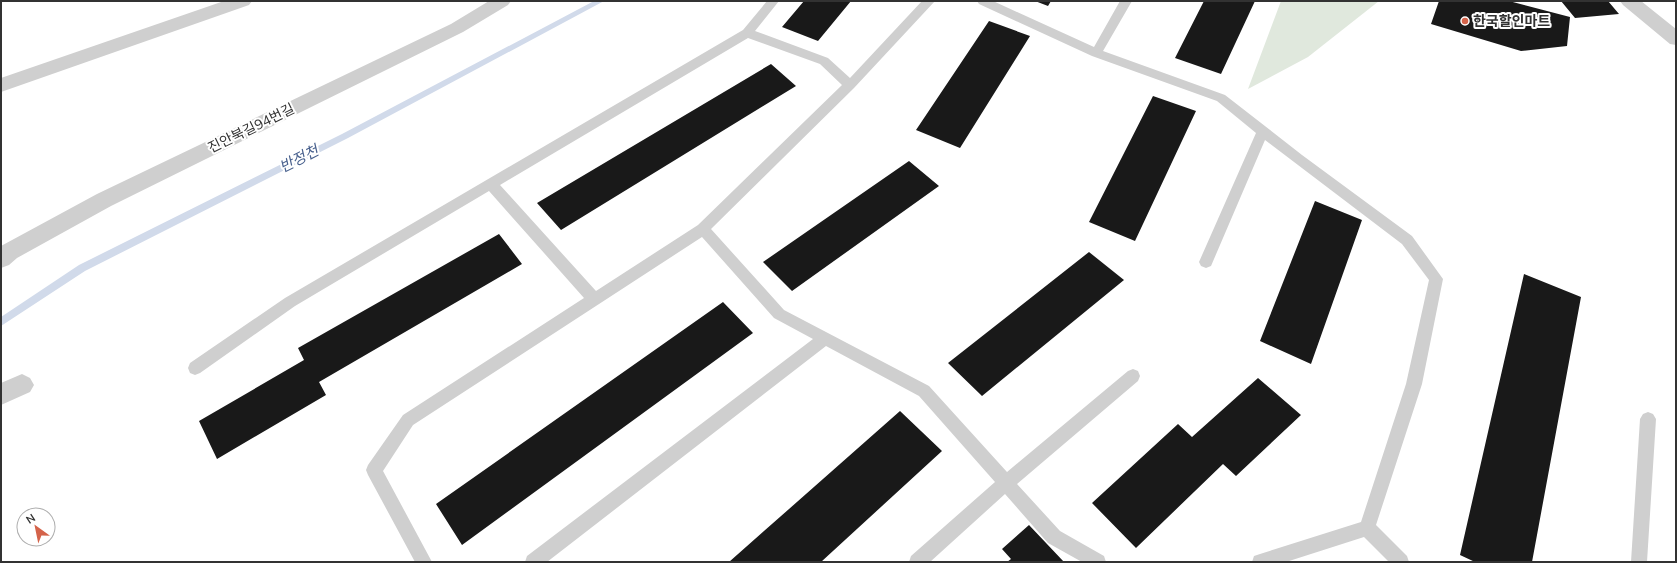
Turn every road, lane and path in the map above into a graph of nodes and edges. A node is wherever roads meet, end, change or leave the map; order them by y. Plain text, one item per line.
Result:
1 (243, 1) edge
2 (502, 1) edge
3 (773, 1) edge
4 (929, 1) edge
5 (983, 1) edge
6 (1126, 1) edge
7 (1629, 1) edge
8 (747, 34) junction
9 (1676, 39) edge
10 (1096, 53) junction
11 (1, 85) edge
12 (850, 85) junction
13 (1263, 131) junction
14 (491, 184) junction
15 (702, 228) junction
16 (1, 259) edge
17 (1206, 262) dead end
18 (594, 299) junction
19 (824, 338) junction
20 (195, 368) dead end
21 (1133, 376) dead end
22 (1648, 419) dead end
23 (1006, 483) junction
24 (1367, 528) junction
25 (424, 562) edge
26 (534, 562) edge
27 (917, 562) edge
28 (1098, 562) edge
29 (1260, 562) edge
30 (1401, 562) edge
31 (1638, 562) edge

1 - 11 street
2 - 16 street, 진안북길94번길
3 - 8 lane
4 - 12 lane
5 - 10 lane
6 - 10 lane
7 - 9 street
8 - 12 lane
8 - 14 lane
10 - 13 lane
12 - 15 lane
13 - 17 lane
13 - 24 lane
14 - 18 lane
14 - 20 lane
15 - 18 lane
15 - 19 lane
18 - 25 lane
19 - 23 lane
19 - 26 lane
21 - 23 lane
22 - 31 lane
23 - 27 lane
23 - 28 lane
24 - 29 lane
24 - 30 lane

